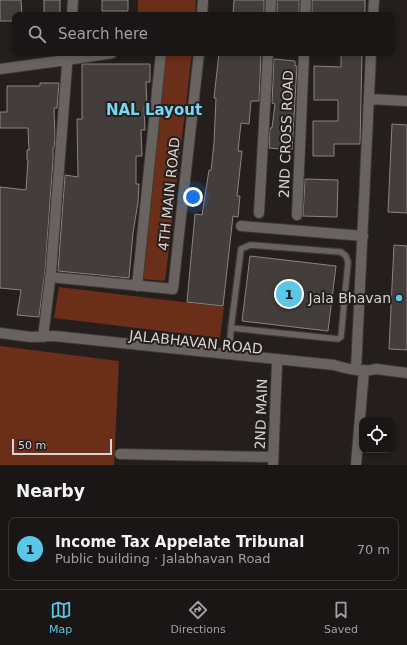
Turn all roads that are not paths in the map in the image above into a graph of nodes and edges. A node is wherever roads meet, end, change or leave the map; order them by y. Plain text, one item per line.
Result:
1 (73, 0) edge
2 (203, 0) edge
3 (271, 0) edge
4 (306, 0) edge
5 (374, 0) edge
6 (72, 12) edge
7 (202, 12) edge
8 (270, 12) edge
9 (305, 12) edge
10 (373, 12) edge
11 (78, 56) edge
12 (161, 56) edge
13 (199, 56) edge
14 (268, 56) edge
15 (304, 56) edge
16 (371, 56) edge
17 (67, 57) edge
18 (0, 69) edge
19 (369, 99) junction
20 (407, 101) edge
21 (259, 213) dead end
22 (297, 215) dead end
23 (241, 226) dead end
24 (363, 236) junction
25 (50, 277) junction
26 (137, 286) junction
27 (0, 328) edge
28 (231, 328) junction
29 (0, 333) edge
30 (43, 337) junction
31 (229, 355) junction
32 (277, 364) junction
33 (360, 370) junction
34 (407, 373) edge
35 (407, 378) edge
36 (120, 454) dead end
37 (273, 461) edge
38 (356, 465) edge

1 - 6 street
2 - 7 street
3 - 8 street
4 - 9 street
5 - 10 street
11 - 17 street
12 - 26 street
13 - 26 street, 4TH MAIN ROAD
14 - 21 street
15 - 22 street, 2ND CROSS ROAD
16 - 19 street
17 - 18 street
17 - 25 street
19 - 20 street
19 - 24 street
23 - 24 street
24 - 33 street
25 - 26 street
25 - 30 street
27 - 30 street, JALABHAVAN ROAD
28 - 28 lane
28 - 31 lane
29 - 30 street, JALABHAVAN ROAD
30 - 31 street, JALABHAVAN ROAD
30 - 32 street, JALABHAVAN ROAD
31 - 33 street, JALABHAVAN ROAD
32 - 33 street, JALABHAVAN ROAD
32 - 37 street, 2ND MAIN
33 - 34 street, JALABHAVAN ROAD
33 - 35 street, JALABHAVAN ROAD
33 - 38 street
36 - 37 street

